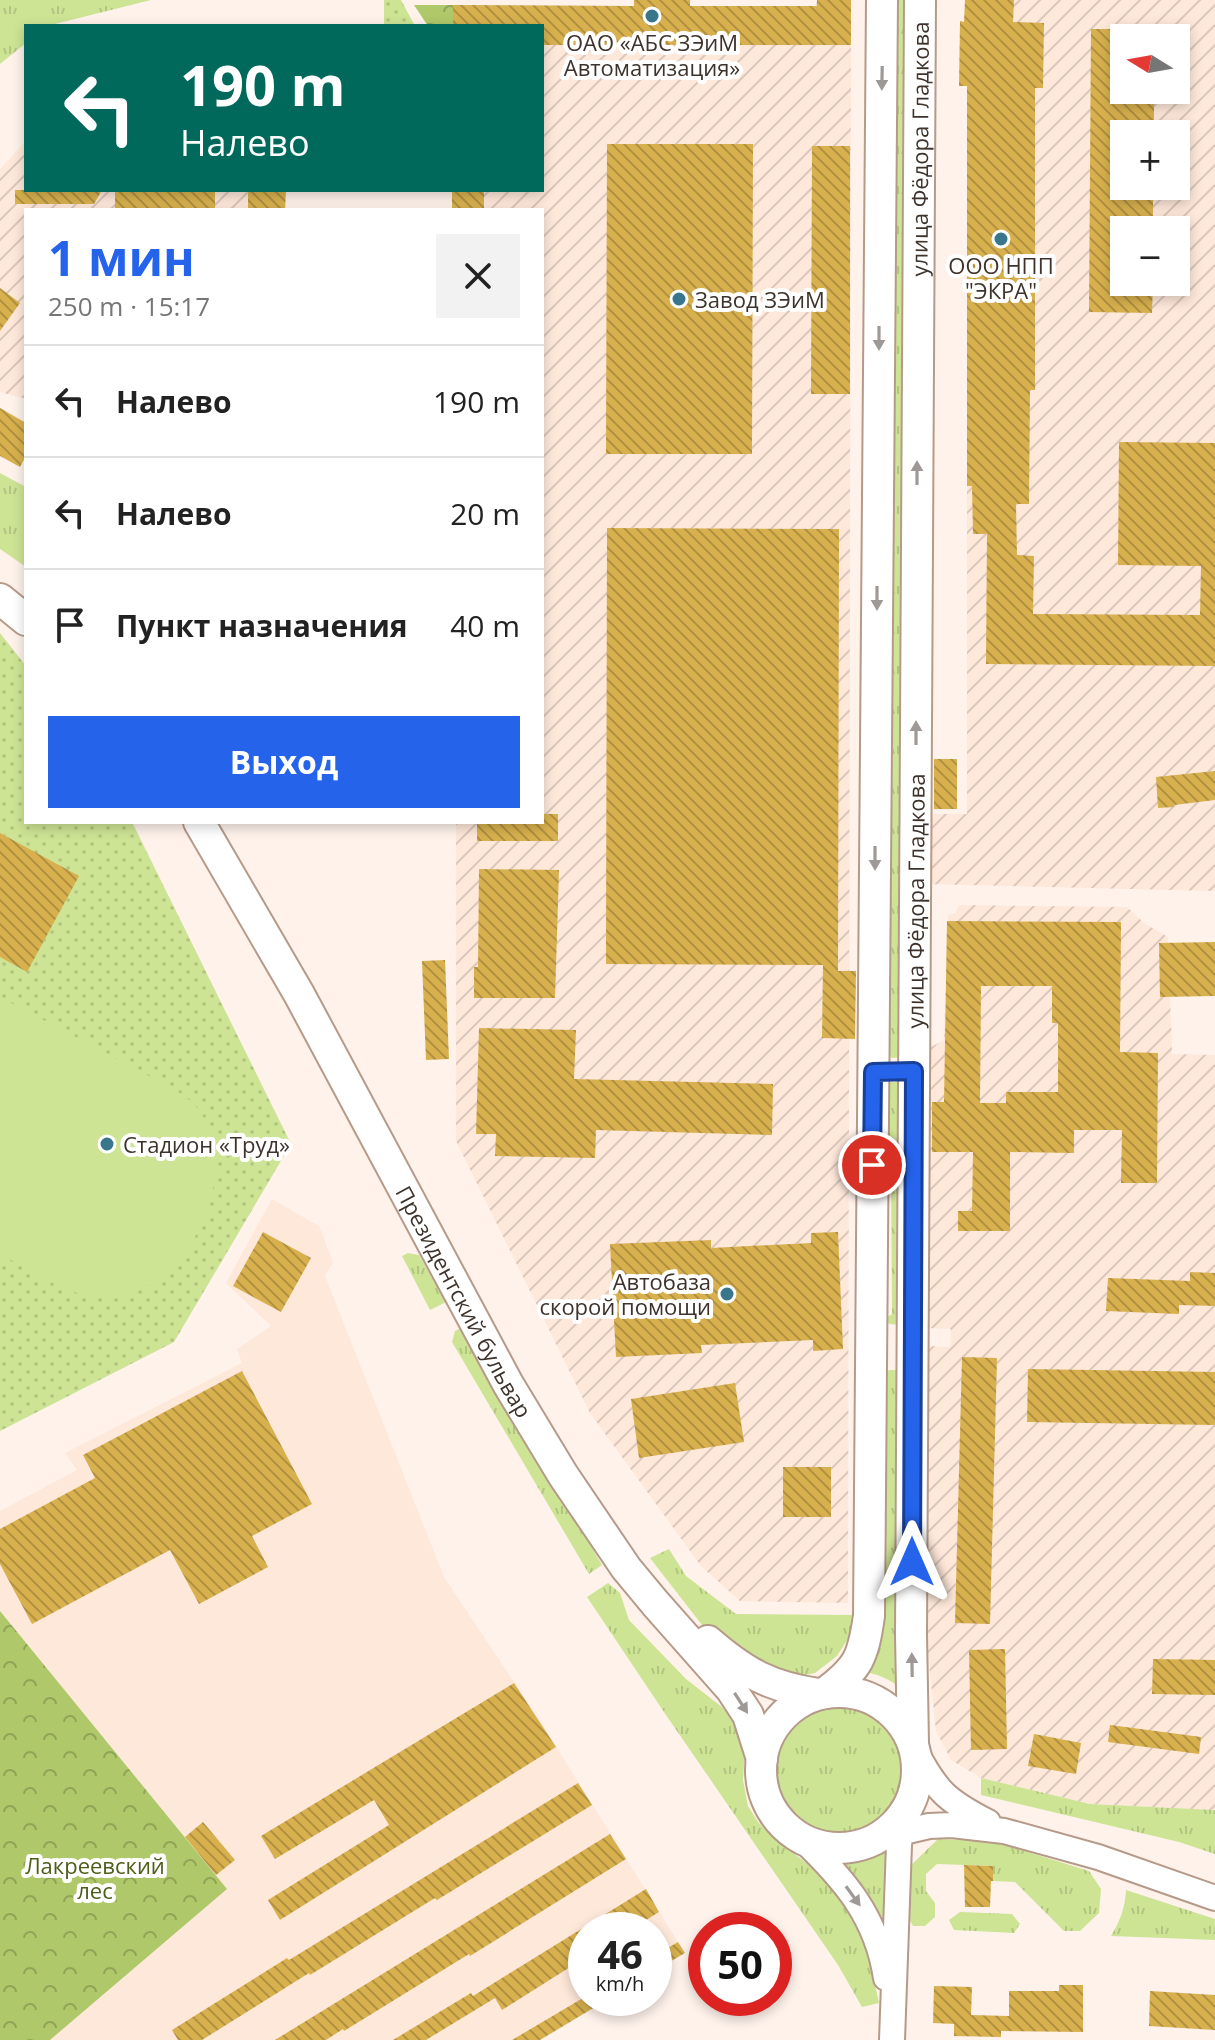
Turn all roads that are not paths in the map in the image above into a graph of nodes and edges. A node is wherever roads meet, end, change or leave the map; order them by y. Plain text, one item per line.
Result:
1 (882, 0) edge
2 (920, 0) edge
3 (880, 300) junction
4 (918, 300) junction
5 (0, 578) edge
6 (24, 595) edge
7 (0, 599) edge
8 (24, 618) edge
9 (200, 824) edge
10 (220, 824) edge
11 (914, 1071) junction
12 (873, 1072) junction
13 (352, 1074) junction
14 (871, 1352) junction
15 (913, 1352) junction
16 (822, 1694) junction
17 (914, 1746) junction
18 (762, 1759) junction
19 (895, 1827) junction
20 (1004, 1831) junction
21 (801, 1838) junction
22 (1215, 1898) edge
23 (892, 2032) edge

1 -> 3 main road, улица Фёдора Гладкова
2 - 4 main road, улица Фёдора Гладкова
3 - 4 main road, улица Фёдора Гладкова
3 -> 12 main road, улица Фёдора Гладкова
11 -> 4 main road, улица Фёдора Гладкова
5 - 6 main road
7 - 8 main road
9 - 13 main road, Президентский бульвар
10 - 13 main road, Президентский бульвар
11 - 12 main road
11 - 15 main road, улица Фёдора Гладкова
12 - 14 main road, улица Фёдора Гладкова
13 - 16 main road, Президентский бульвар
13 -> 18 main road, Президентский бульвар
14 - 15 main road
14 - 16 main road, улица Фёдора Гладкова
17 -> 15 main road, улица Фёдора Гладкова
16 - 17 main road
16 - 18 main road
17 - 19 main road
17 - 20 street
18 - 21 main road
19 - 20 street
19 - 21 main road
19 - 23 street
20 - 22 street
21 -> 23 street

